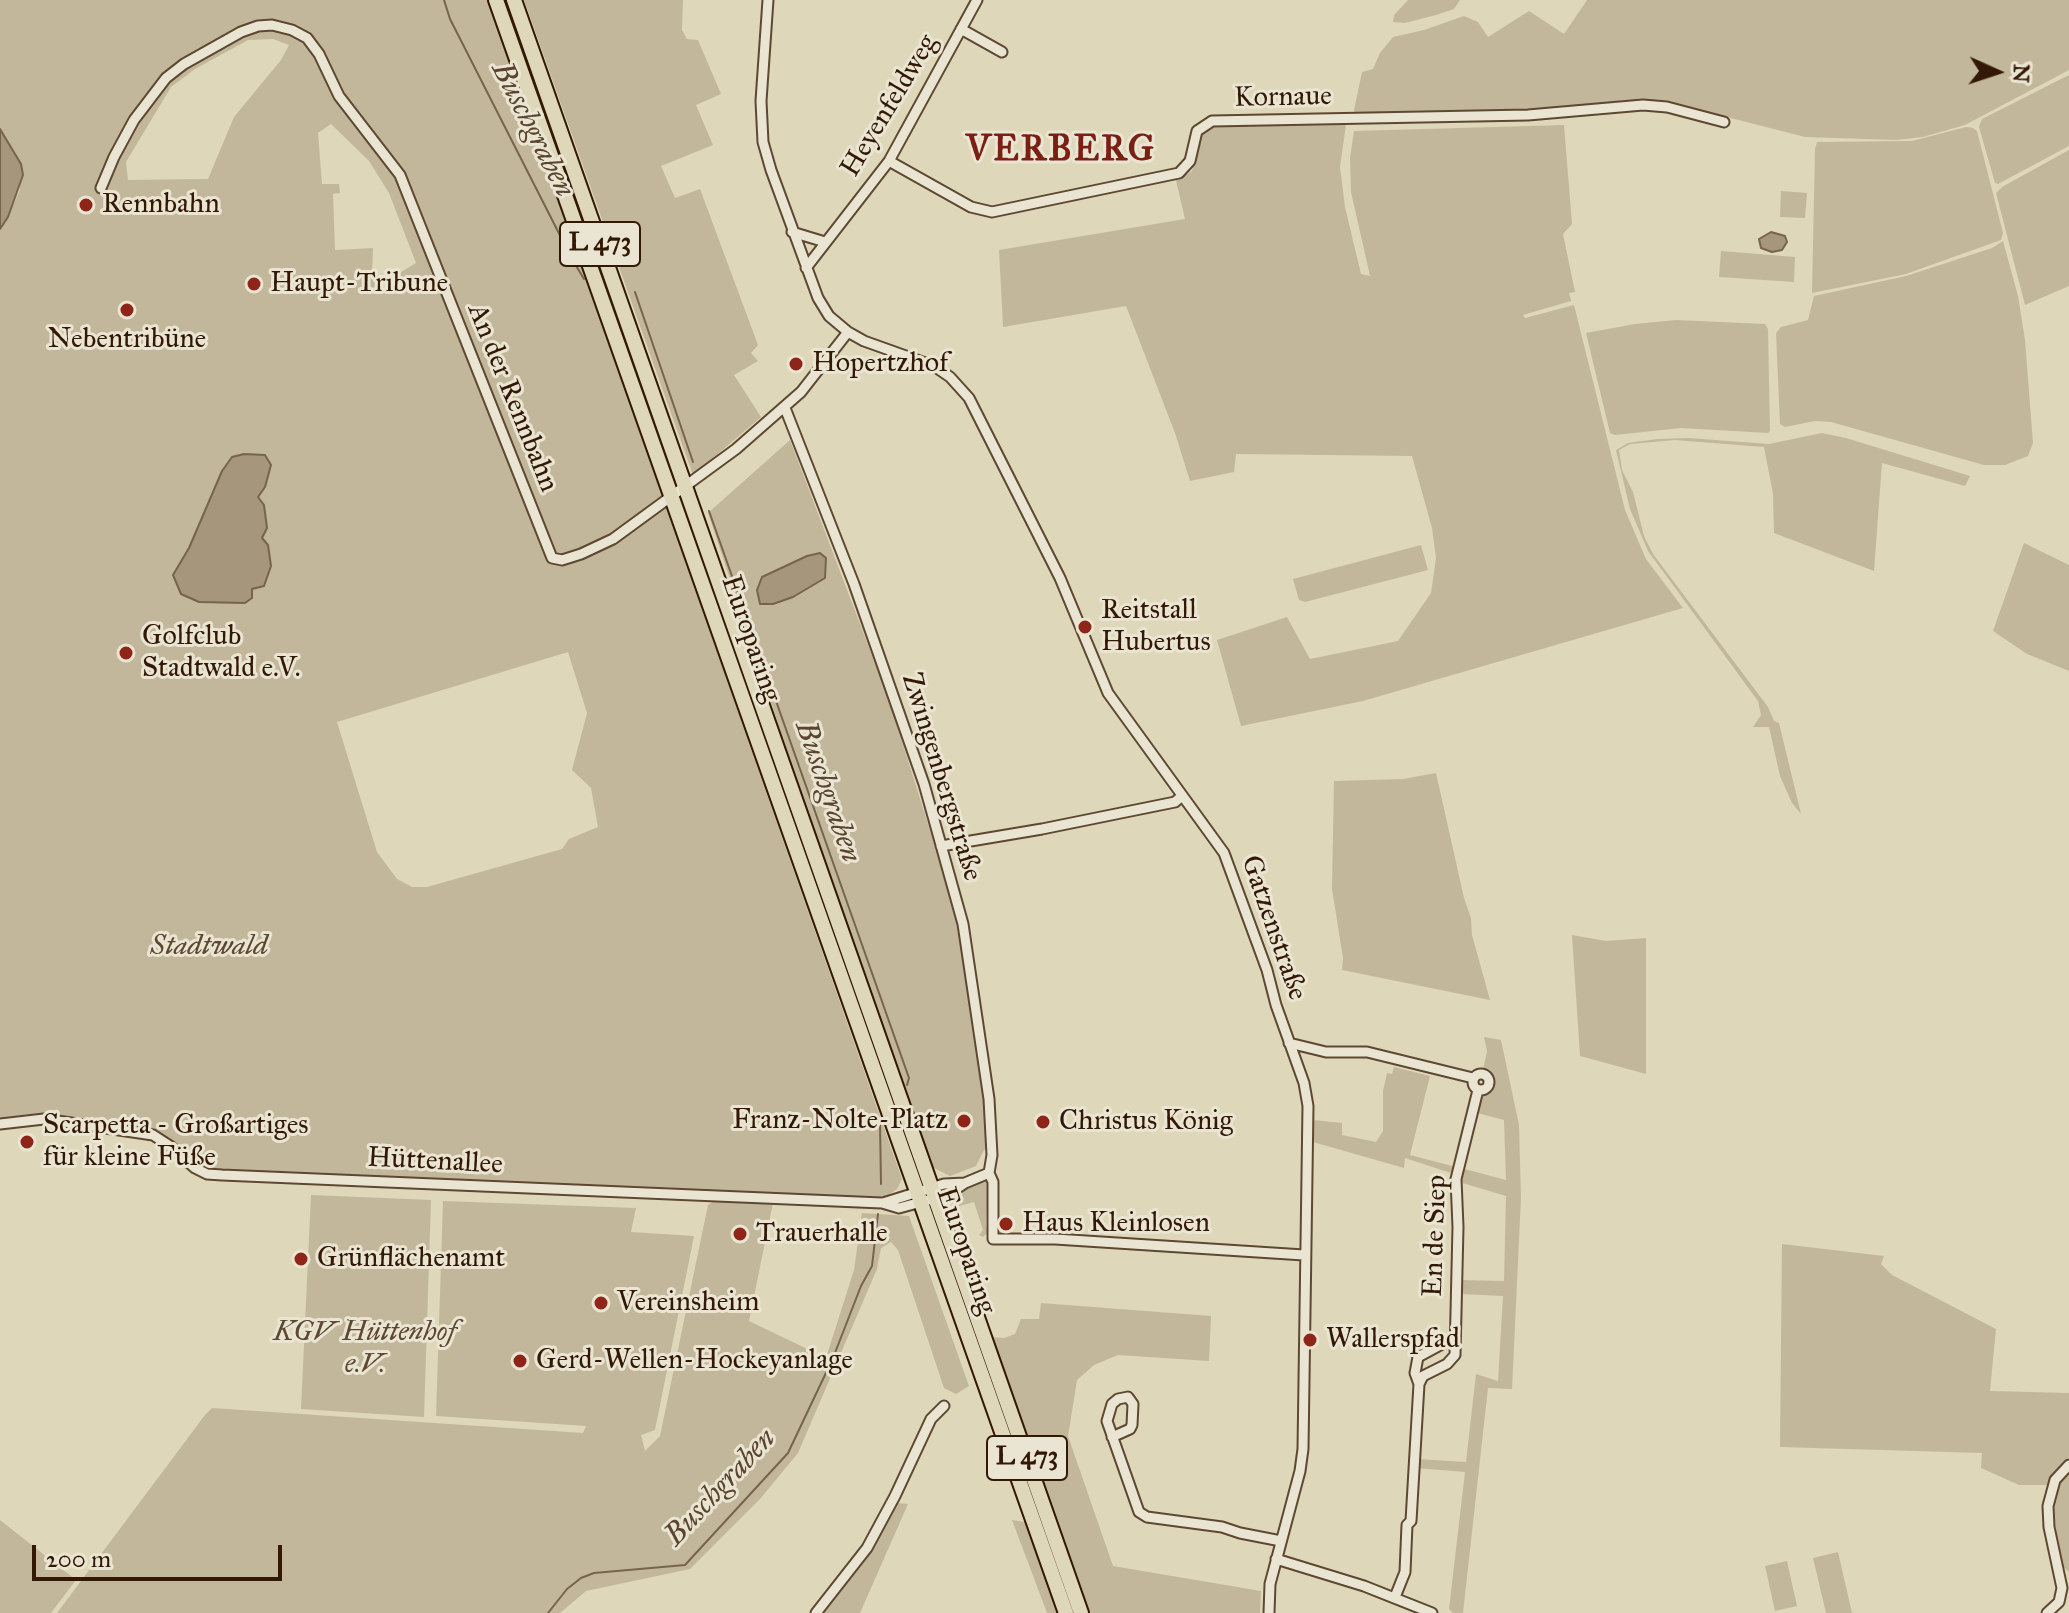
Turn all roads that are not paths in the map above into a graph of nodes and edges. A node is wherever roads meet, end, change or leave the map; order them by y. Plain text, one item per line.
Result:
1 (496, 0) edge
2 (514, 0) edge
3 (768, 0) edge
4 (977, 0) edge
5 (961, 29) junction
6 (1002, 52) dead end
7 (1724, 122) dead end
8 (889, 161) junction
9 (101, 188) dead end
10 (792, 232) junction
11 (825, 242) junction
12 (806, 268) junction
13 (848, 332) junction
14 (785, 408) junction
15 (679, 492) junction
16 (1182, 796) junction
17 (941, 846) junction
18 (1289, 1043) junction
19 (1473, 1078) junction
20 (1478, 1090) junction
21 (0, 1124) edge
22 (989, 1173) junction
23 (926, 1195) junction
24 (1304, 1255) junction
25 (1455, 1337) junction
26 (1419, 1384) junction
27 (944, 1406) dead end
28 (1112, 1437) dead end
29 (2069, 1465) edge
30 (1281, 1541) junction
31 (1276, 1559) junction
32 (1395, 1597) junction
33 (816, 1613) edge
34 (1066, 1613) edge
35 (1081, 1613) edge
36 (1269, 1613) edge
37 (1432, 1613) edge
38 (2047, 1613) edge

1 - 15 main road, Europaring / L 473
2 - 15 main road, Europaring / L 473
3 - 10 street
4 - 5 street, Heyenfeldweg
5 - 6 street, Heyenfeldweg
5 - 8 street, Heyenfeldweg
7 - 8 street, Kornaue
8 - 11 street, Heyenfeldweg
9 - 15 street, An der Rennbahn
10 - 11 street
10 - 12 street
11 - 12 street, Heyenfeldweg
12 - 13 street, Gatzenstraße
13 - 14 street
13 - 16 street, Gatzenstraße
14 - 15 street
14 - 17 street, Zwingenbergstraße
15 - 23 main road, Europaring / L 473
16 - 17 street
16 - 18 street, Gatzenstraße
17 - 22 street, Zwingenbergstraße
18 - 19 street
18 - 24 street, Gatzenstraße
19 - 20 street
19 - 20 street
20 - 25 street, En de Siep
21 - 23 street, Hüttenallee
22 - 23 street
22 - 24 street, Zwingenbergstraße
23 - 34 main road, Europaring / L 473
23 - 35 main road, Europaring / L 473
24 - 30 street, Gatzenstraße
25 - 26 street, En de Siep
25 - 26 street, En de Siep
26 - 32 street, En de Siep
27 - 33 street
28 - 30 street
29 - 38 street
30 - 31 street, Gatzenstraße
31 - 32 street
31 - 36 street, Gatzenstraße
32 - 37 street

